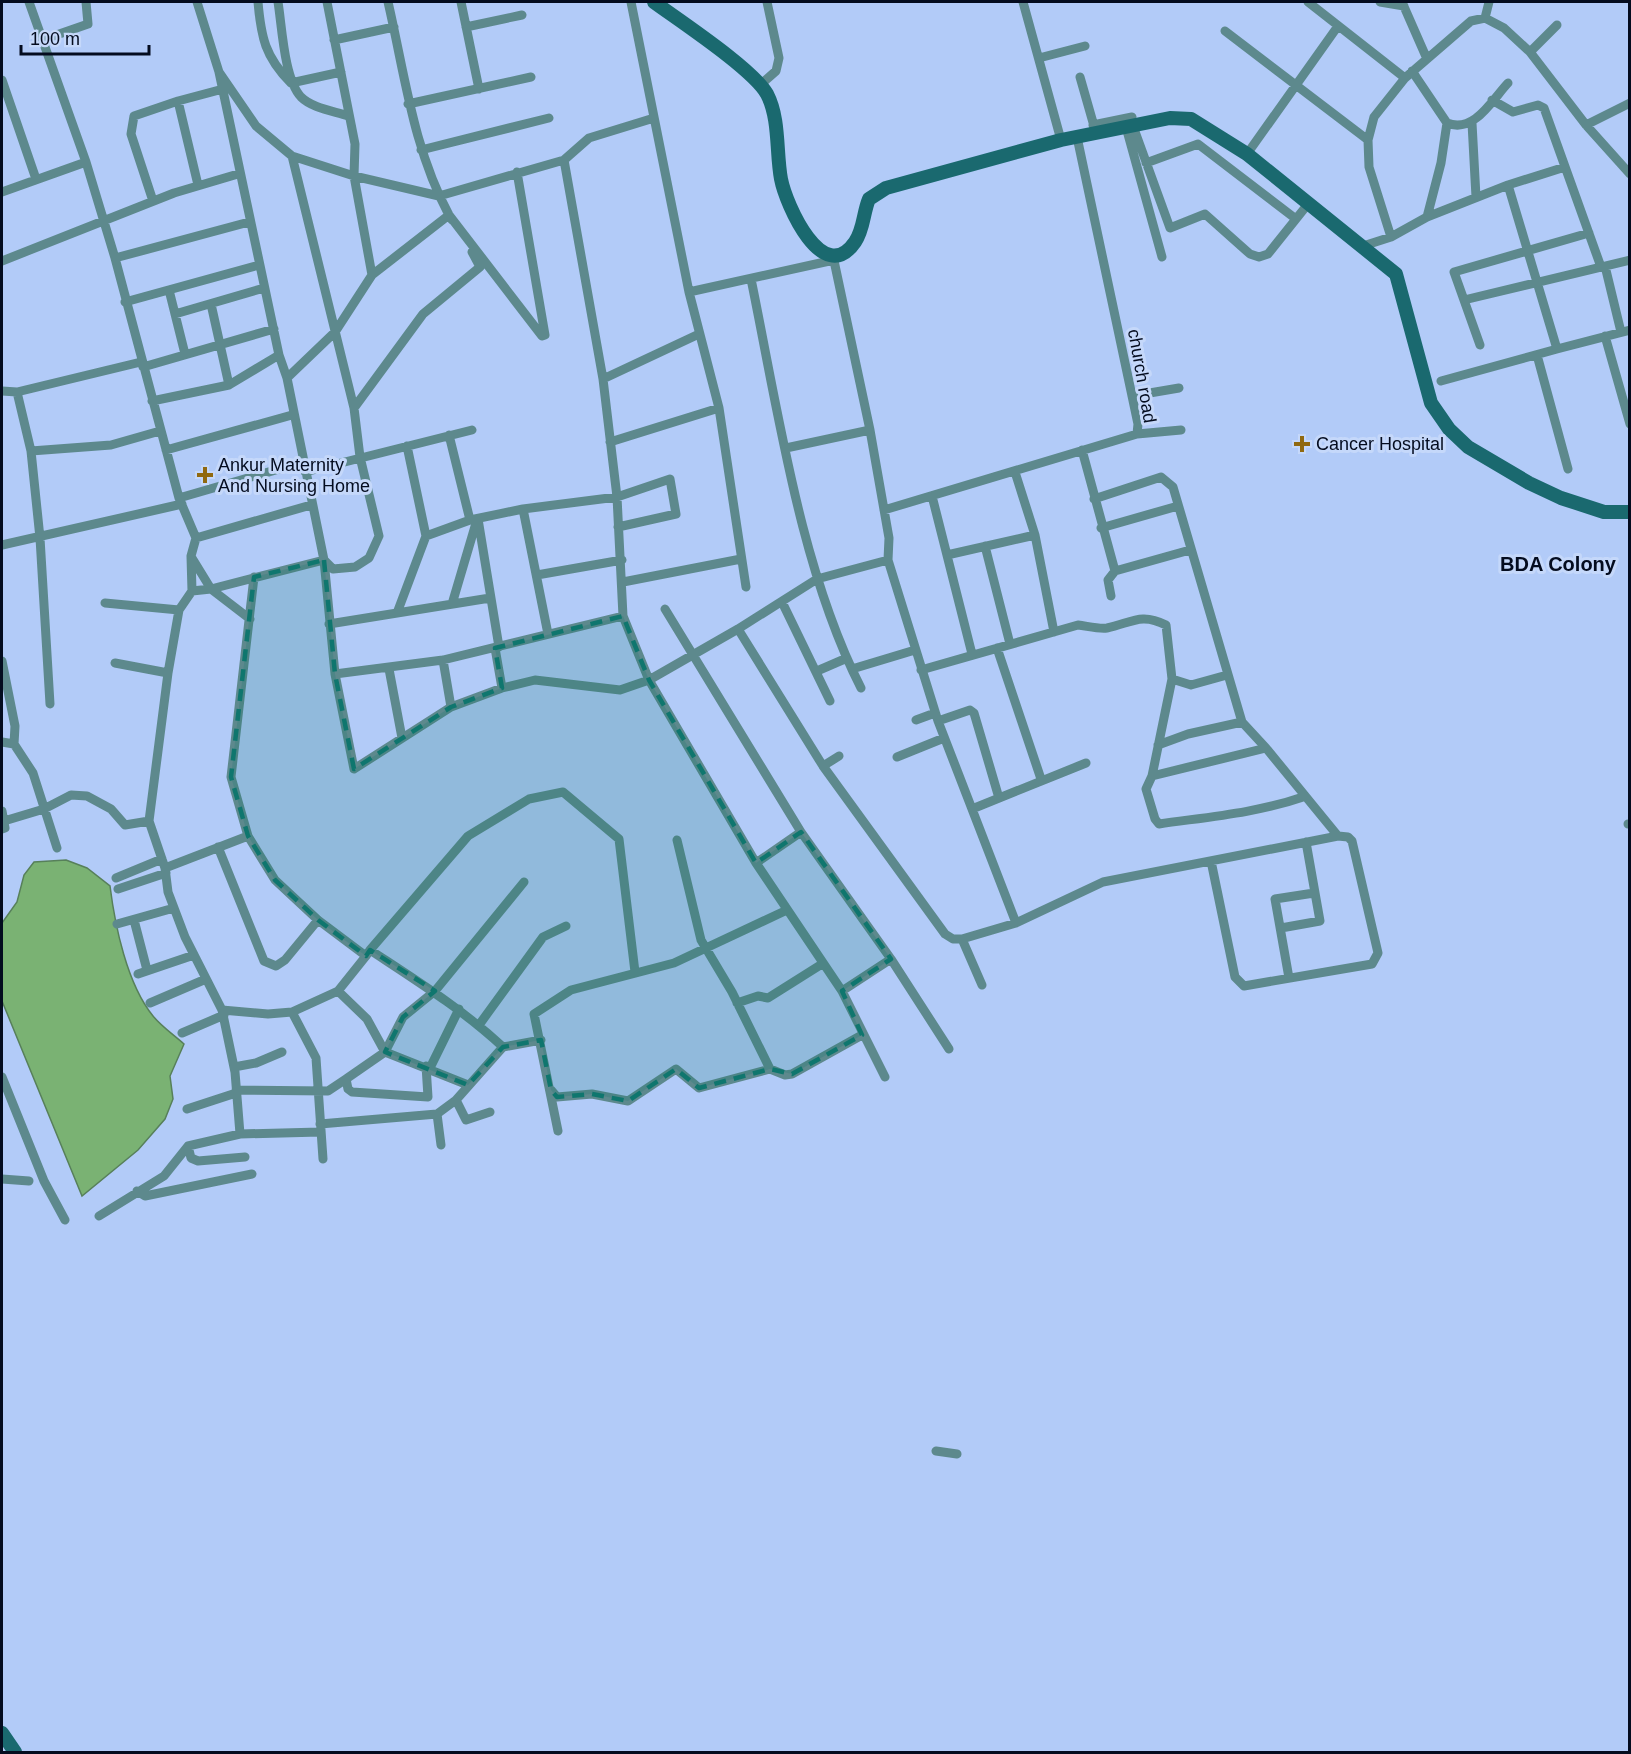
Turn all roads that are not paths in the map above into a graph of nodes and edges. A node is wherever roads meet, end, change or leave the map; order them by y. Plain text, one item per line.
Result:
1 (28, 2) edge
2 (86, 2) edge
3 (197, 2) edge
4 (258, 2) edge
5 (278, 2) edge
6 (327, 2) edge
7 (388, 2) edge
8 (461, 2) edge
9 (631, 2) edge
10 (654, 2) edge
11 (767, 2) edge
12 (1023, 2) edge
13 (1308, 2) edge
14 (1380, 2) edge
15 (1489, 2) edge
16 (1403, 4) edge
17 (522, 15) dead end
18 (1485, 18) junction
19 (1557, 25) dead end
20 (1338, 26) junction
21 (394, 27) junction
22 (466, 27) junction
23 (1225, 31) dead end
24 (42, 40) junction
25 (334, 40) junction
26 (1085, 46) dead end
27 (1530, 52) junction
28 (1039, 58) junction
29 (1427, 59) junction
30 (219, 72) junction
31 (341, 72) junction
32 (1409, 74) junction
33 (531, 76) dead end
34 (1080, 77) dead end
35 (2, 80) edge
36 (291, 83) junction
37 (1508, 83) dead end
38 (760, 85) junction
39 (1295, 86) junction
40 (223, 89) junction
41 (479, 89) junction
42 (1492, 100) junction
43 (178, 101) junction
44 (1629, 103) edge
45 (408, 104) junction
46 (348, 116) junction
47 (549, 118) dead end
48 (654, 118) junction
49 (1130, 123) junction
50 (1447, 123) junction
51 (1472, 123) junction
52 (1586, 125) junction
53 (1094, 129) junction
54 (1077, 137) junction
55 (1061, 140) junction
56 (1368, 140) junction
57 (422, 150) junction
58 (1247, 154) junction
59 (291, 156) junction
60 (564, 160) junction
61 (86, 162) junction
62 (1146, 163) junction
63 (1565, 167) junction
64 (517, 172) junction
65 (238, 174) junction
66 (1629, 174) edge
67 (354, 176) junction
68 (36, 179) junction
69 (198, 185) junction
70 (1508, 185) junction
71 (2, 192) edge
72 (439, 196) junction
73 (1476, 197) junction
74 (153, 201) junction
75 (1308, 204) junction
76 (449, 215) junction
77 (1427, 217) junction
78 (1296, 219) junction
79 (104, 222) junction
80 (249, 222) junction
81 (1589, 233) junction
82 (1391, 237) junction
83 (1363, 246) junction
84 (1527, 249) junction
85 (1162, 257) dead end
86 (115, 258) junction
87 (833, 258) junction
88 (1629, 260) edge
89 (2, 261) edge
90 (259, 265) junction
91 (1603, 267) junction
92 (372, 275) junction
93 (751, 279) junction
94 (1538, 283) junction
95 (264, 288) junction
96 (169, 290) junction
97 (689, 292) junction
98 (1464, 300) junction
99 (125, 302) junction
100 (211, 304) junction
101 (175, 314) junction
102 (274, 329) junction
103 (1625, 331) edge
104 (335, 332) junction
105 (699, 334) junction
106 (1605, 336) junction
107 (221, 345) junction
108 (1480, 345) dead end
109 (1557, 349) junction
110 (185, 354) junction
111 (279, 355) junction
112 (1537, 355) junction
113 (142, 364) junction
114 (287, 378) junction
115 (603, 379) junction
116 (1441, 381) dead end
117 (229, 385) junction
118 (1179, 388) dead end
119 (2, 391) edge
120 (18, 392) junction
121 (1132, 396) junction
122 (152, 401) junction
123 (354, 408) junction
124 (719, 408) junction
125 (292, 415) junction
126 (1629, 424) edge
127 (472, 430) dead end
128 (870, 430) junction
129 (1181, 430) dead end
130 (160, 431) junction
131 (1137, 434) junction
132 (449, 435) junction
133 (610, 442) junction
134 (407, 446) junction
135 (786, 448) junction
136 (166, 450) junction
137 (1082, 450) junction
138 (31, 451) junction
139 (360, 457) junction
140 (303, 462) junction
141 (1568, 469) dead end
142 (305, 472) junction
143 (1015, 472) junction
144 (932, 496) junction
145 (617, 497) junction
146 (1094, 499) junction
147 (181, 501) junction
148 (311, 505) junction
149 (1178, 506) junction
150 (523, 509) junction
151 (884, 510) junction
152 (1629, 512) edge
153 (474, 520) junction
154 (618, 527) junction
155 (1101, 528) junction
156 (1035, 535) junction
157 (426, 536) junction
158 (40, 537) junction
159 (196, 538) junction
160 (2, 545) edge
161 (985, 546) junction
162 (1190, 550) junction
163 (947, 555) junction
164 (191, 556) junction
165 (741, 559) junction
166 (324, 560) junction
167 (622, 560) junction
168 (888, 560) junction
169 (1115, 571) junction
170 (537, 575) junction
171 (254, 577) junction
172 (817, 579) junction
173 (622, 582) junction
174 (746, 587) dead end
175 (211, 589) junction
176 (192, 591) junction
177 (1111, 596) dead end
178 (490, 598) junction
179 (782, 602) junction
180 (105, 603) dead end
181 (452, 604) junction
182 (665, 609) dead end
183 (179, 610) junction
184 (397, 613) junction
185 (623, 616) junction
186 (250, 619) junction
187 (329, 624) junction
188 (738, 629) junction
189 (1054, 632) junction
190 (548, 634) junction
191 (1010, 644) junction
192 (497, 647) junction
193 (997, 648) junction
194 (915, 650) junction
195 (692, 654) junction
196 (972, 654) junction
197 (847, 658) junction
198 (443, 660) junction
199 (2, 661) edge
200 (115, 663) dead end
201 (389, 669) junction
202 (852, 669) junction
203 (921, 670) junction
204 (817, 671) junction
205 (168, 673) junction
206 (334, 674) junction
207 (1227, 675) junction
208 (1172, 678) junction
209 (649, 680) junction
210 (502, 688) junction
211 (861, 688) dead end
212 (830, 701) dead end
213 (50, 704) dead end
214 (451, 707) junction
215 (936, 717) junction
216 (916, 720) dead end
217 (1242, 722) junction
218 (402, 738) junction
219 (944, 738) junction
220 (2, 742) edge
221 (14, 744) junction
222 (1158, 745) junction
223 (1266, 748) junction
224 (839, 756) dead end
225 (897, 757) dead end
226 (1086, 763) dead end
227 (823, 766) junction
228 (1152, 776) junction
229 (1041, 780) junction
230 (1303, 797) junction
231 (999, 798) junction
232 (44, 809) junction
233 (972, 809) junction
234 (2, 811) edge
235 (149, 821) junction
236 (3, 825) edge
237 (801, 832) junction
238 (248, 836) junction
239 (1338, 836) junction
240 (677, 840) dead end
241 (1306, 842) junction
242 (218, 847) junction
243 (57, 848) dead end
244 (1211, 861) junction
245 (756, 863) junction
246 (164, 867) junction
247 (116, 878) dead end
248 (524, 882) dead end
249 (118, 889) dead end
250 (1314, 893) junction
251 (174, 908) junction
252 (787, 910) junction
253 (318, 920) junction
254 (134, 921) junction
255 (1016, 923) junction
256 (117, 924) dead end
257 (566, 926) dead end
258 (1281, 928) junction
259 (962, 939) junction
260 (705, 949) junction
261 (368, 953) junction
262 (194, 954) junction
263 (891, 959) junction
264 (822, 964) junction
265 (635, 972) junction
266 (1289, 978) junction
267 (206, 979) junction
268 (982, 985) dead end
269 (338, 991) junction
270 (435, 991) junction
271 (842, 991) junction
272 (150, 1003) dead end
273 (737, 1003) junction
274 (459, 1009) junction
275 (292, 1012) junction
276 (223, 1013) junction
277 (479, 1025) junction
278 (182, 1033) dead end
279 (862, 1035) junction
280 (541, 1040) junction
281 (503, 1047) junction
282 (949, 1048) dead end
283 (282, 1052) dead end
284 (386, 1052) junction
285 (234, 1067) junction
286 (428, 1067) junction
287 (770, 1069) junction
288 (2, 1077) edge
289 (885, 1077) dead end
290 (346, 1079) junction
291 (468, 1085) junction
292 (550, 1090) junction
293 (236, 1091) junction
294 (319, 1091) junction
295 (456, 1100) junction
296 (187, 1109) dead end
297 (490, 1112) dead end
298 (437, 1114) junction
299 (320, 1128) junction
300 (558, 1131) dead end
301 (240, 1134) junction
302 (441, 1145) dead end
303 (188, 1146) junction
304 (244, 1157) dead end
305 (323, 1159) dead end
306 (252, 1174) dead end
307 (2, 1179) edge
308 (29, 1182) dead end
309 (137, 1191) junction
310 (99, 1216) dead end
311 (65, 1220) dead end
312 (936, 1451) dead end
313 (957, 1454) dead end
314 (2, 1733) edge
315 (15, 1752) edge

1 - 24 street
2 - 24 street
3 - 30 street
4 - 36 street
5 - 36 street
6 - 25 street
7 - 21 street
8 - 22 street
9 - 48 street
10 - 38 street
11 - 38 street
12 - 28 street
13 - 20 street
14 - 16 street
15 - 18 street
16 - 29 street
17 - 22 street
18 - 27 street
18 - 29 street
19 - 27 street
20 - 32 street
20 - 39 street
21 - 25 street
21 - 45 street
22 - 41 street
23 - 39 street
24 - 61 street
25 - 31 street
26 - 28 street
27 - 52 street
28 - 55 street
29 - 32 street
30 - 40 street
30 - 59 street
31 - 36 street
31 - 46 street
32 - 50 street
32 - 56 street
33 - 41 street
34 - 53 street
35 - 68 street
36 - 46 street
37 - 42 street
38 - 87 street
39 - 56 street
39 - 58 street
40 - 43 street
40 - 65 street
41 - 45 street
42 - 51 street
42 - 63 street
43 - 69 street
43 - 74 street
44 - 52 street
45 - 57 street
46 - 67 street
47 - 57 street
48 - 60 street
48 - 97 street
49 - 53 street
49 - 58 street
49 - 62 street
49 - 85 street
50 - 51 street
50 - 77 street
51 - 73 street
52 - 66 street
53 - 54 street
54 - 55 street
54 - 121 street, church road
55 - 87 street
56 - 82 street
57 - 72 street
58 - 75 street
59 - 67 street
59 - 104 street
60 - 64 street
60 - 115 street
61 - 68 street
61 - 79 street
62 - 78 street
62 - 78 street
63 - 70 street
63 - 81 street
64 - 72 street
64 - 76 street
65 - 69 street
65 - 80 street
67 - 72 street
67 - 92 street
68 - 71 street
69 - 74 street
70 - 73 street
70 - 84 street
72 - 76 street
73 - 77 street
74 - 79 street
75 - 78 street
75 - 83 street
76 - 92 street
76 - 123 street
77 - 82 street
79 - 86 street
79 - 89 street
80 - 86 street
80 - 90 street
81 - 84 street
81 - 91 street
82 - 83 street
83 - 152 street
84 - 94 street
84 - 98 street
86 - 99 street
87 - 93 street
87 - 128 street
88 - 91 street
90 - 95 street
90 - 96 street
91 - 94 street
91 - 103 street
92 - 104 street
93 - 97 street
93 - 135 street
94 - 98 street
94 - 109 street
95 - 100 street
95 - 102 street
96 - 99 street
96 - 101 street
97 - 105 street
98 - 108 street
99 - 113 street
100 - 101 street
100 - 107 street
101 - 110 street
102 - 107 street
102 - 111 street
103 - 106 street
104 - 114 street
104 - 123 street
105 - 115 street
105 - 124 street
106 - 109 street
106 - 126 street
107 - 110 street
107 - 117 street
109 - 112 street
110 - 113 street
111 - 114 street
111 - 117 street
112 - 116 street
112 - 141 street
113 - 120 street
113 - 122 street
114 - 125 street
115 - 133 street
117 - 122 street
118 - 121 street
119 - 120 street
120 - 138 street
121 - 131 street, church road
122 - 130 street
123 - 139 street
124 - 133 street
124 - 165 street
125 - 136 street
125 - 140 street
127 - 132 street
128 - 135 street
128 - 151 street
129 - 131 street
130 - 136 street
130 - 138 street
131 - 137 street, church road
132 - 134 street
132 - 153 street
133 - 145 street
134 - 139 street
134 - 157 street
135 - 172 street
136 - 147 street
137 - 143 street, church road
137 - 146 street
138 - 158 street
139 - 142 street
139 - 166 street
140 - 142 street
140 - 147 street
142 - 148 street
143 - 144 street, church road
143 - 156 street
144 - 151 street, church road
144 - 163 street
145 - 150 street
145 - 154 street
145 - 154 street
146 - 149 street
146 - 155 street
147 - 158 street
147 - 159 street
148 - 159 street
148 - 166 street
149 - 155 street
149 - 162 street
150 - 153 street
150 - 170 street
151 - 168 street
153 - 157 street
153 - 178 street
153 - 181 street
154 - 167 street
155 - 169 street
156 - 161 street
156 - 189 street
157 - 184 street
158 - 160 street
158 - 213 street
159 - 164 street
161 - 163 street
161 - 191 street
162 - 169 street
162 - 207 street
163 - 196 street
164 - 175 street
164 - 176 street
165 - 173 street
165 - 174 street
166 - 171 street
166 - 187 street
167 - 170 street
167 - 173 street
168 - 172 street
168 - 194 street
169 - 177 street
170 - 190 street
171 - 175 street
171 - 186 street
172 - 179 street
172 - 197 street
173 - 185 street
175 - 176 street
175 - 186 street
176 - 183 street
178 - 181 street
178 - 192 street
179 - 188 street
179 - 204 street
180 - 183 street
181 - 184 street
182 - 195 street
183 - 205 street
184 - 187 street
185 - 190 street
185 - 209 street
186 - 238 street
187 - 206 street
188 - 195 street
188 - 227 street
189 - 191 street
189 - 208 street
190 - 192 street
191 - 193 street
192 - 198 street
192 - 210 street
193 - 196 street
193 - 229 street
194 - 202 street
194 - 203 street
195 - 209 street
195 - 237 street
196 - 203 street
197 - 202 street
197 - 204 street
198 - 201 street
198 - 214 street
199 - 221 street
200 - 205 street
201 - 206 street
201 - 218 street
202 - 211 street
203 - 215 street
204 - 212 street
205 - 235 street
206 - 218 street
207 - 208 street
207 - 217 street
208 - 222 street
209 - 210 street
209 - 245 street
210 - 214 street
214 - 218 street
215 - 216 street
215 - 219 street
215 - 231 street
217 - 222 street
217 - 223 street
219 - 225 street
219 - 233 street
220 - 221 street
221 - 232 street
222 - 228 street
223 - 228 street
223 - 230 street
224 - 227 street
226 - 229 street
227 - 259 street
228 - 230 street
229 - 231 street
230 - 239 street
231 - 233 street
232 - 235 street
232 - 236 street
232 - 243 street
233 - 255 street
234 - 236 street
235 - 246 street
237 - 245 street
237 - 263 street
238 - 242 street
238 - 253 street
239 - 241 street
239 - 266 street
240 - 260 street
241 - 244 street
241 - 250 street
242 - 246 street
242 - 253 street
244 - 255 street
244 - 266 street
245 - 252 street
246 - 247 street
246 - 249 street
246 - 251 street
248 - 270 street
250 - 258 street
250 - 258 street
251 - 254 street
251 - 262 street
252 - 260 street
252 - 264 street
253 - 261 street
254 - 256 street
254 - 262 street
255 - 259 street
257 - 277 street
258 - 266 street
259 - 268 street
260 - 265 street
260 - 273 street
261 - 265 street
261 - 269 street
261 - 270 street
262 - 267 street
263 - 271 street
263 - 282 street
264 - 271 street
264 - 273 street
265 - 280 street
267 - 272 street
267 - 276 street
269 - 275 street
269 - 284 street
270 - 274 street
270 - 284 street
271 - 279 street
273 - 287 street
274 - 277 street
274 - 286 street
275 - 276 street
275 - 294 street
276 - 278 street
276 - 285 street
277 - 281 street
279 - 287 street
279 - 289 street
280 - 281 street
280 - 292 street
281 - 291 street
283 - 285 street
284 - 286 street
284 - 290 street
285 - 293 street
286 - 290 street
286 - 291 street
287 - 292 street
288 - 311 street
290 - 294 street
291 - 295 street
292 - 300 street
293 - 294 street
293 - 296 street
293 - 301 street
294 - 299 street
295 - 297 street
295 - 298 street
298 - 299 street
298 - 302 street
299 - 301 street
299 - 305 street
301 - 303 street
303 - 304 street
303 - 309 street
306 - 309 street
307 - 308 street
309 - 310 street
312 - 313 street
314 - 315 street

